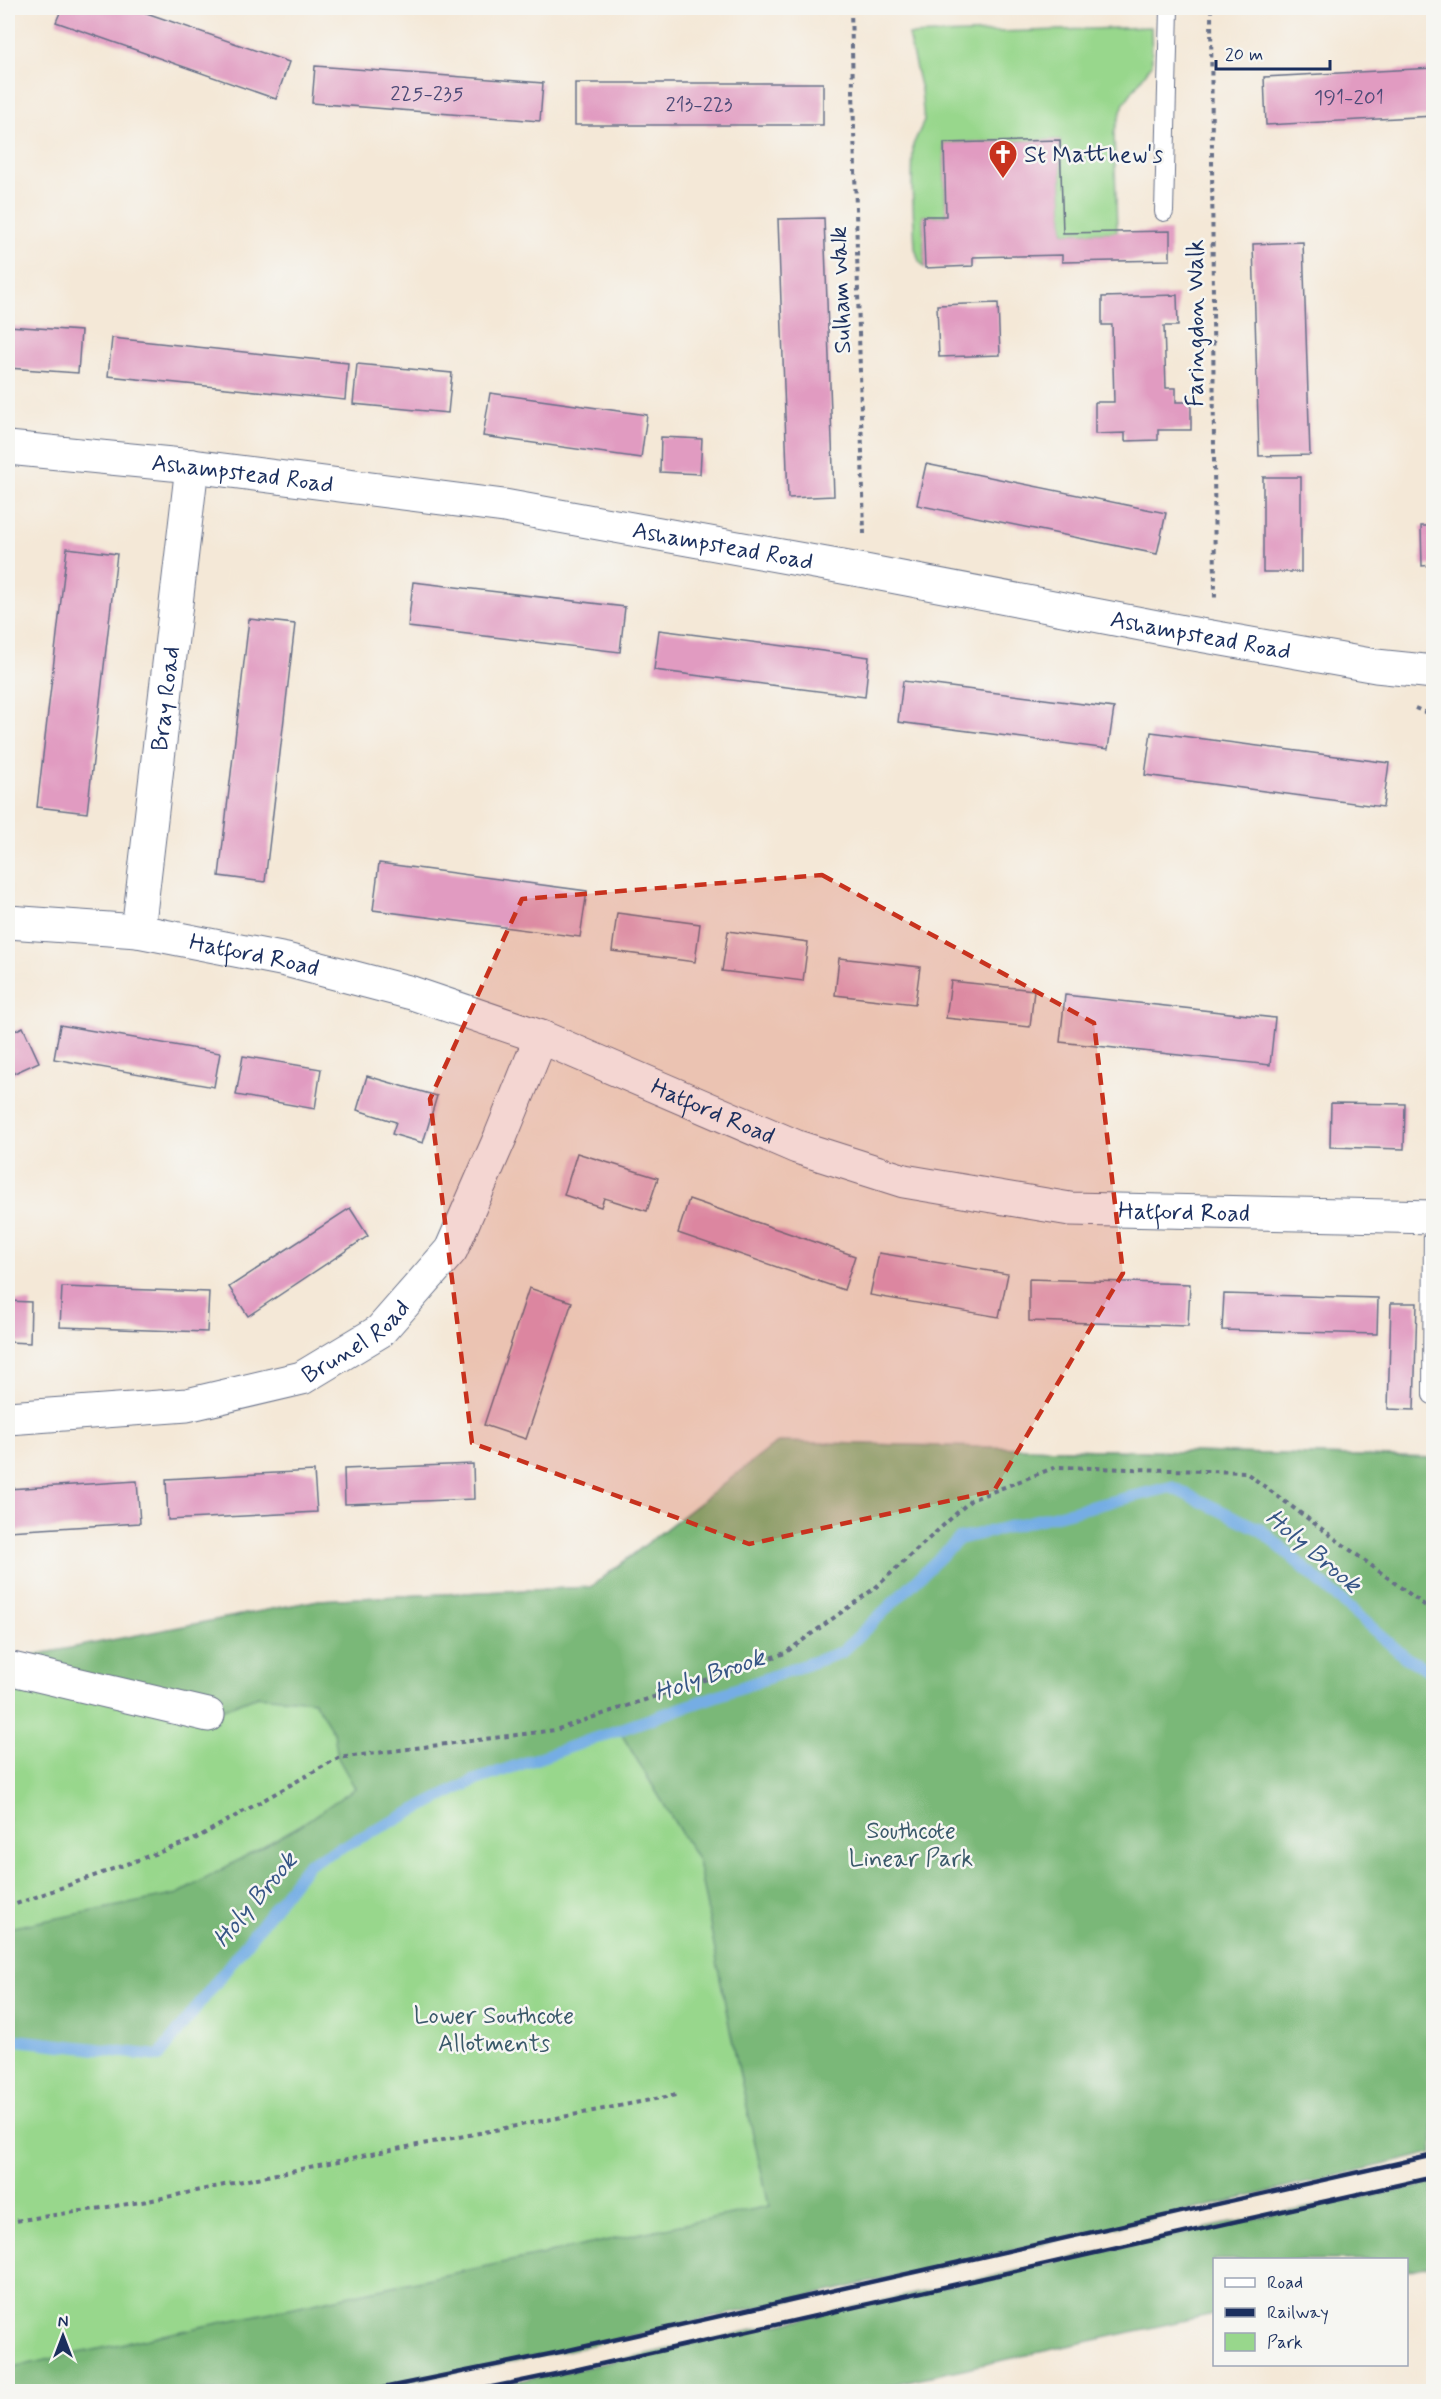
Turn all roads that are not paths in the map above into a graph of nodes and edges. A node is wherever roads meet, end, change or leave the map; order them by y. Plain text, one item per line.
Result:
1 (1168, 8) edge
2 (1164, 212) dead end
3 (8, 448) edge
4 (192, 466) junction
5 (1434, 672) edge
6 (8, 922) edge
7 (138, 931) junction
8 (541, 1037) junction
9 (1433, 1217) edge
10 (1432, 1395) edge
11 (8, 1418) edge
12 (8, 1668) edge
13 (208, 1715) dead end

1 - 2 lane
3 - 4 street, Ashampstead Road
4 - 5 street, Ashampstead Road
4 - 7 street, Bray Road
6 - 7 street, Hatford Road
7 - 8 street, Hatford Road
8 - 9 street, Hatford Road
8 - 11 street, Brunel Road
9 - 10 lane
12 - 13 street

